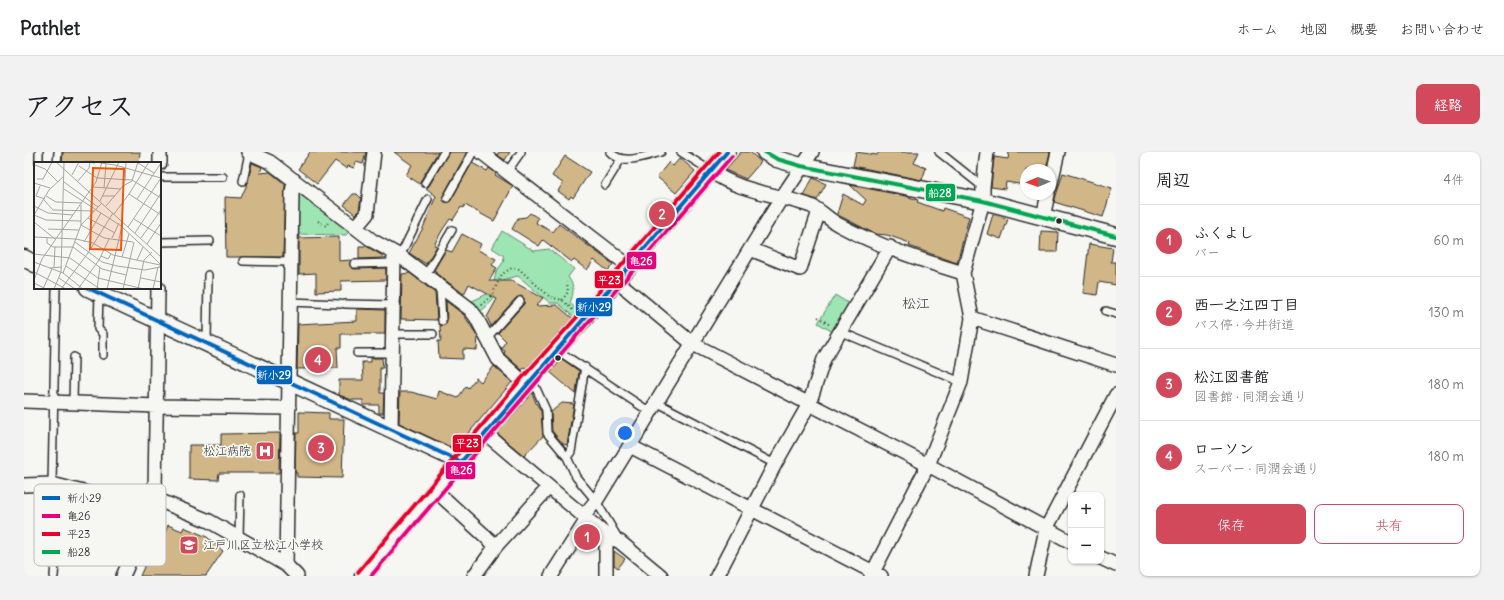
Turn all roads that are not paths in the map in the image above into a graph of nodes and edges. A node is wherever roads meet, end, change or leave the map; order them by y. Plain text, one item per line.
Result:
1 (58, 152) edge
2 (248, 152) edge
3 (374, 152) edge
4 (444, 152) edge
5 (473, 152) edge
6 (522, 152) edge
7 (610, 152) edge
8 (661, 152) edge
9 (681, 152) edge
10 (727, 152) edge
11 (765, 152) edge
12 (812, 152) edge
13 (939, 152) edge
14 (987, 152) edge
15 (1058, 152) edge
16 (647, 154) edge
17 (490, 155) edge
18 (621, 159) junction
19 (57, 162) edge
20 (1055, 164) edge
21 (801, 166) junction
22 (711, 171) junction
23 (507, 172) junction
24 (161, 177) edge
25 (223, 177) dead end
26 (294, 180) junction
27 (243, 181) dead end
28 (425, 183) dead end
29 (605, 185) dead end
30 (983, 194) junction
31 (782, 197) junction
32 (428, 198) dead end
33 (447, 198) dead end
34 (1047, 200) edge
35 (819, 211) junction
36 (1043, 217) junction
37 (356, 227) junction
38 (452, 230) dead end
39 (1116, 236) edge
40 (210, 241) dead end
41 (161, 242) edge
42 (890, 247) junction
43 (750, 249) junction
44 (24, 258) edge
45 (396, 258) junction
46 (243, 261) dead end
47 (291, 262) junction
48 (34, 263) edge
49 (354, 264) dead end
50 (629, 266) junction
51 (963, 273) junction
52 (208, 275) dead end
53 (425, 276) junction
54 (617, 281) junction
55 (440, 288) junction
56 (56, 289) edge
57 (158, 289) edge
58 (94, 291) edge
59 (520, 301) dead end
60 (290, 302) junction
61 (394, 305) junction
62 (1106, 311) dead end
63 (1116, 314) edge
64 (972, 318) junction
65 (158, 320) junction
66 (442, 321) dead end
67 (841, 332) junction
68 (393, 334) junction
69 (433, 334) dead end
70 (486, 339) junction
71 (207, 343) junction
72 (693, 344) junction
73 (557, 350) junction
74 (393, 352) junction
75 (357, 353) dead end
76 (103, 355) dead end
77 (74, 357) dead end
78 (1116, 365) edge
79 (585, 367) junction
80 (290, 382) junction
81 (527, 382) junction
82 (962, 382) junction
83 (1116, 395) edge
84 (24, 401) edge
85 (54, 401) junction
86 (74, 402) junction
87 (809, 404) junction
88 (156, 406) junction
89 (653, 407) junction
90 (289, 408) junction
91 (391, 428) junction
92 (485, 433) junction
93 (630, 446) junction
94 (567, 457) junction
95 (461, 462) junction
96 (775, 464) junction
97 (928, 465) junction
98 (52, 484) edge
99 (154, 484) edge
100 (24, 485) edge
101 (34, 485) edge
102 (549, 487) junction
103 (436, 490) junction
104 (240, 495) dead end
105 (596, 501) junction
106 (166, 505) edge
107 (752, 509) junction
108 (585, 517) junction
109 (1046, 529) junction
110 (606, 535) junction
111 (239, 538) junction
112 (1068, 540) edge
113 (620, 542) junction
114 (496, 546) junction
115 (1104, 559) edge
116 (286, 565) junction
117 (1116, 565) edge
118 (55, 566) edge
119 (127, 566) edge
120 (875, 575) edge
121 (54, 576) edge
122 (123, 576) edge
123 (297, 576) edge
124 (363, 576) edge
125 (474, 576) edge
126 (551, 576) edge
127 (606, 576) edge
128 (661, 576) edge
129 (717, 576) edge
130 (1036, 576) edge

1 - 19 lane
2 - 26 street
2 - 27 lane
3 - 37 street
4 - 28 lane
5 - 33 lane
6 - 23 lane
7 - 18 lane
8 - 16 lane
9 - 22 lane
10 - 22 street
11 - 21 street
12 - 21 street
13 - 30 lane
14 - 30 street
15 - 20 street
16 - 18 lane
17 - 23 street
18 - 29 lane
21 - 30 street
21 - 31 street
22 - 31 street
22 - 50 street
23 - 50 street
24 - 25 lane
26 - 37 street
26 - 47 street
30 - 36 street
30 - 51 street
31 - 35 street
31 - 43 street
32 - 45 lane
34 - 36 street
35 - 42 street
35 - 43 street
36 - 39 street
37 - 45 street
38 - 53 lane
40 - 41 lane
42 - 51 street
42 - 67 street
43 - 72 street
44 - 48 street
45 - 49 lane
45 - 53 street
45 - 61 street
46 - 47 lane
47 - 60 street
50 - 54 street
51 - 64 street
52 - 71 lane
53 - 55 street
54 - 72 street
54 - 73 street
55 - 66 lane
55 - 70 street
56 - 85 lane
57 - 65 street
58 - 65 street
58 - 76 lane
59 - 70 lane
60 - 61 lane
60 - 80 street
61 - 68 street
62 - 63 lane
64 - 78 street
64 - 82 street
65 - 71 street
65 - 88 street
67 - 82 lane
67 - 87 street
68 - 69 lane
68 - 74 street
70 - 81 street
71 - 80 street
72 - 87 street
72 - 89 street
73 - 79 lane
73 - 81 street
74 - 75 lane
74 - 91 street
77 - 86 lane
79 - 89 lane
79 - 94 lane
80 - 90 street
80 - 91 street
81 - 92 street
81 - 94 lane
82 - 97 street
83 - 109 street
84 - 85 street
85 - 86 street
85 - 98 lane
86 - 88 street
87 - 96 street
87 - 97 street
88 - 90 street
88 - 99 street
89 - 93 street
89 - 96 lane
90 - 116 street
91 - 95 street
92 - 95 street
92 - 102 street
93 - 105 street
93 - 107 street
94 - 105 lane
95 - 103 street
96 - 107 street
97 - 109 street
97 - 120 street
100 - 101 street
102 - 108 street
102 - 114 street
103 - 114 street
103 - 124 street
104 - 111 lane
105 - 108 street
105 - 113 lane
106 - 111 street
107 - 120 street
107 - 129 street
108 - 110 street
108 - 126 street
109 - 112 street
109 - 130 street
110 - 113 street
110 - 127 street
111 - 116 street
113 - 128 street
114 - 125 street
115 - 117 street
116 - 123 street
118 - 121 lane
119 - 122 street

